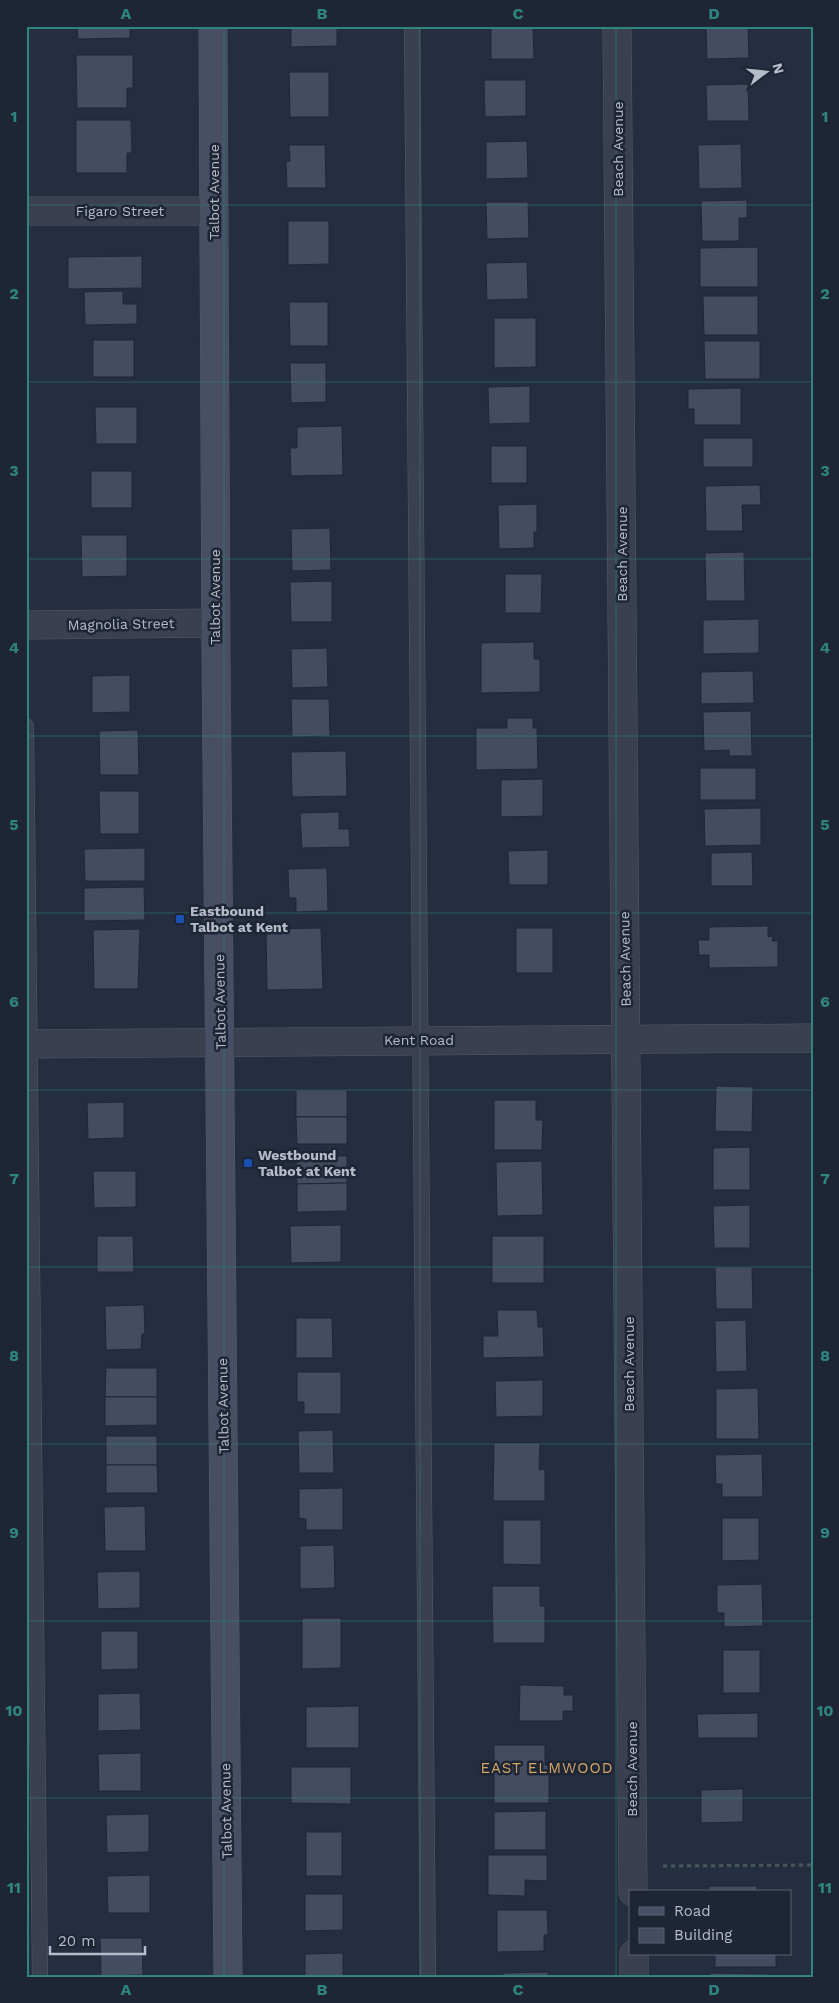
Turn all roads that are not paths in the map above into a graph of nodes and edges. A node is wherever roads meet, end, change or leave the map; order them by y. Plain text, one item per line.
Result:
1 (213, 26) edge
2 (412, 26) edge
3 (617, 26) edge
4 (214, 210) junction
5 (26, 212) edge
6 (215, 623) junction
7 (26, 625) edge
8 (26, 726) edge
9 (27, 828) edge
10 (813, 1038) edge
11 (626, 1039) junction
12 (420, 1040) junction
13 (220, 1042) junction
14 (28, 1044) edge
15 (32, 1860) edge
16 (633, 1880) edge
17 (634, 1956) edge
18 (40, 1977) edge
19 (228, 1977) edge
20 (428, 1977) edge
21 (634, 1977) edge

1 - 4 street, Talbot Avenue
2 - 12 lane
3 - 11 street, Beach Avenue
4 - 5 street, Figaro Street
4 - 6 street, Talbot Avenue
6 - 7 street, Magnolia Street
6 - 13 street, Talbot Avenue
8 - 9 lane
9 - 14 lane
10 - 11 street, Kent Road
11 - 12 street, Kent Road
11 - 16 street, Beach Avenue
12 - 13 street, Kent Road
12 - 20 lane
13 - 14 street, Kent Road
13 - 19 street, Talbot Avenue
14 - 15 lane
15 - 18 lane
17 - 21 street

